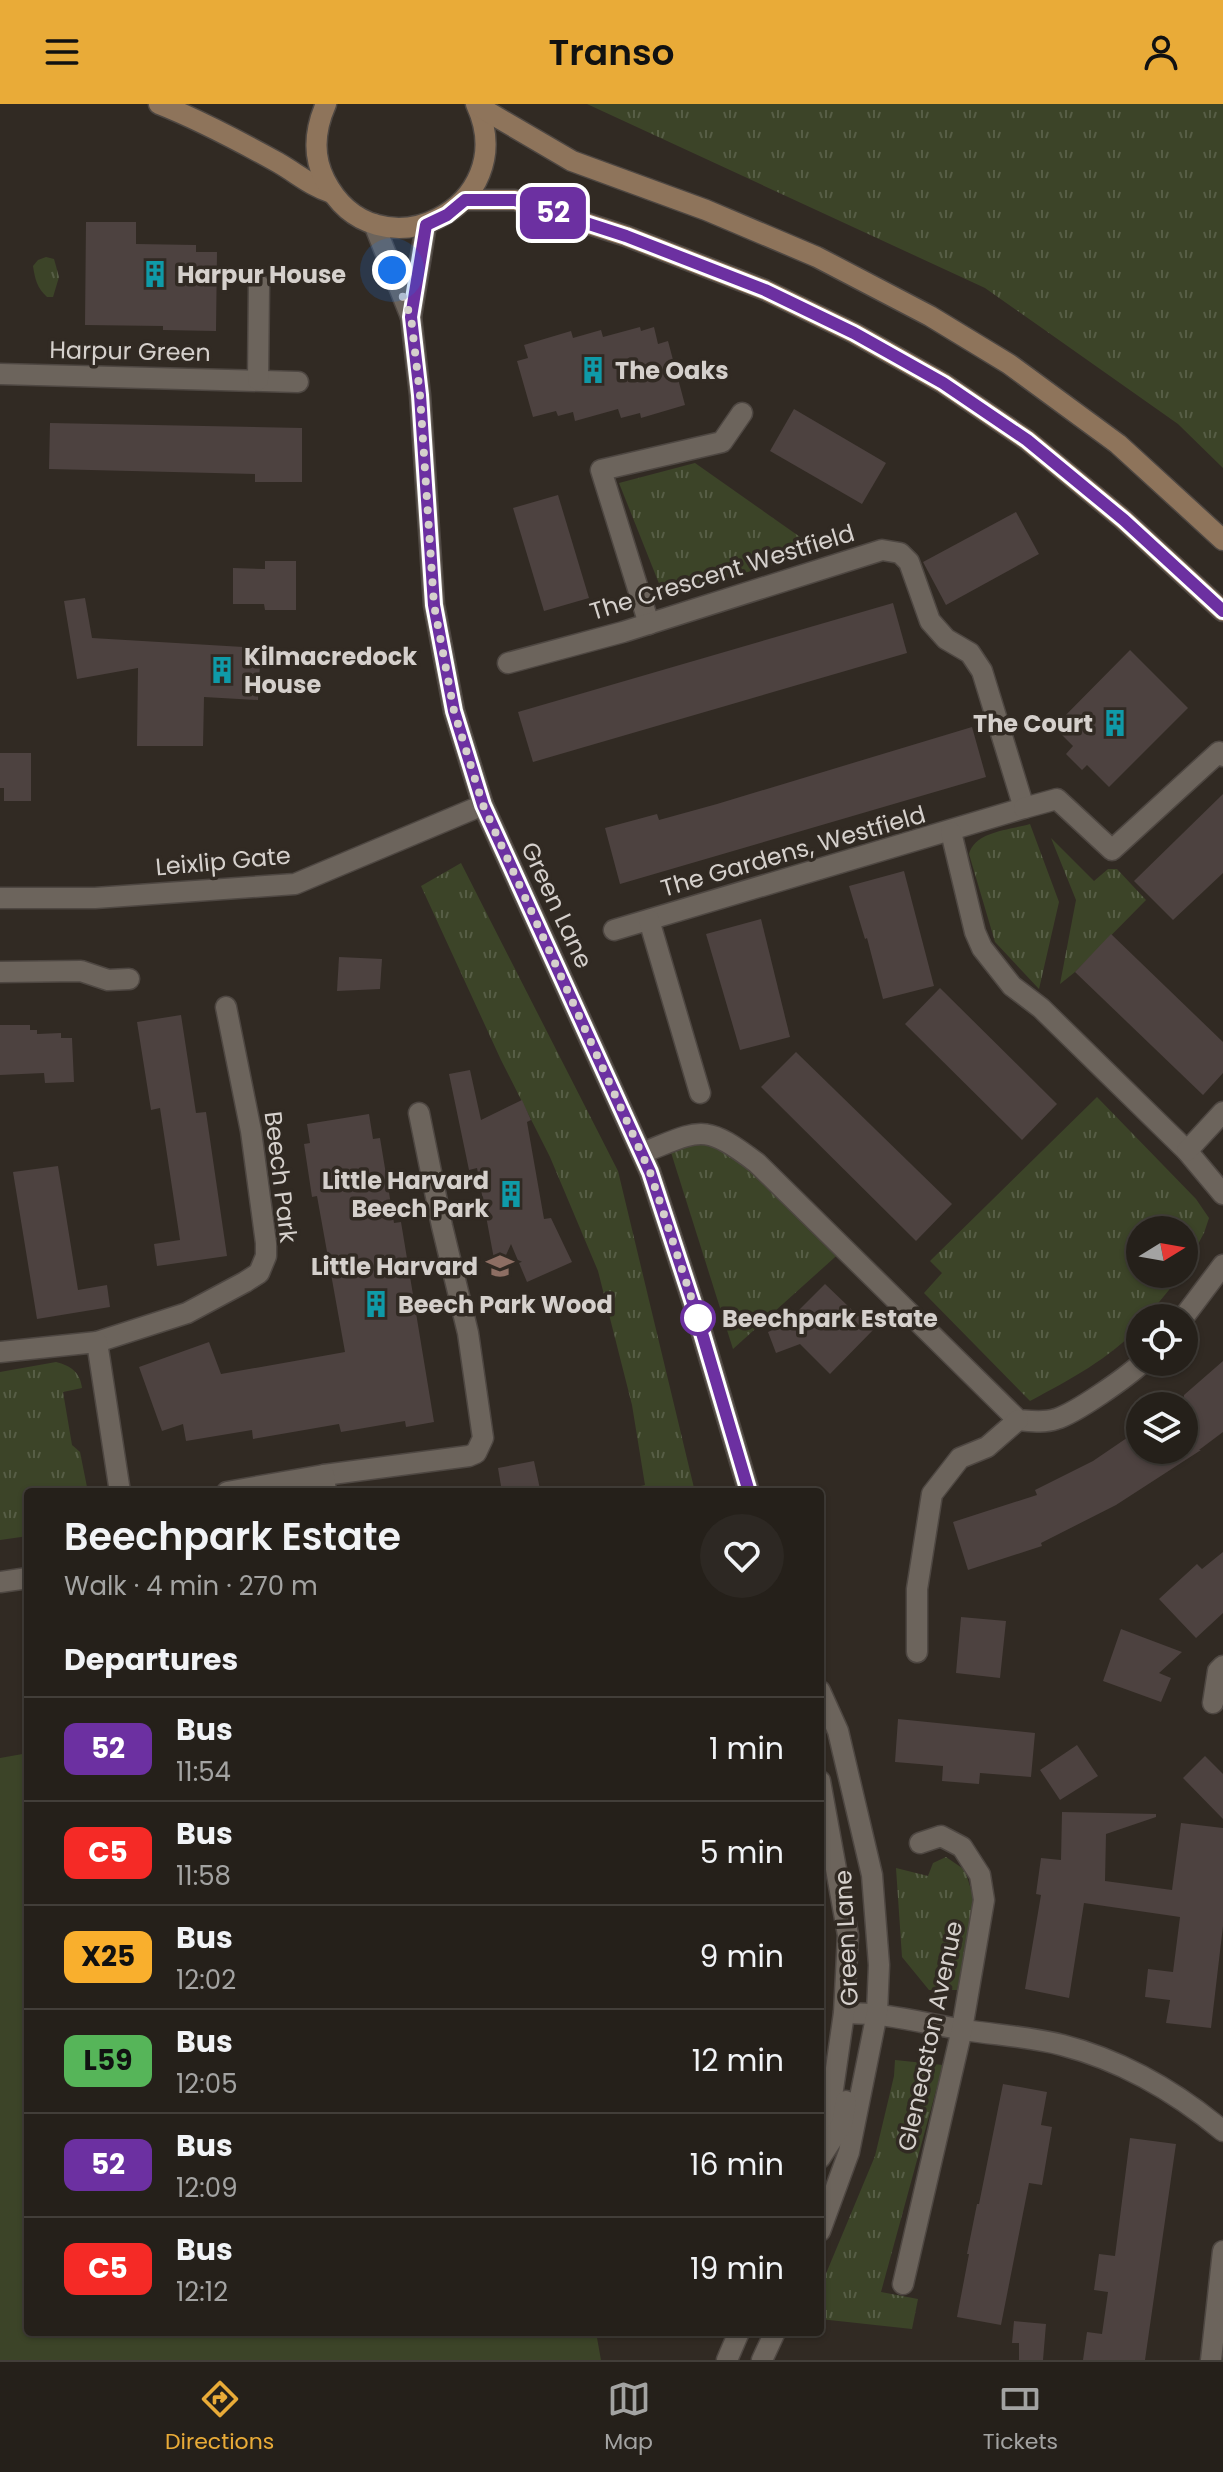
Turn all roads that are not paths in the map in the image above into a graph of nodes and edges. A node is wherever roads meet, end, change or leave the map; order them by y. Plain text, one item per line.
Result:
1 (159, 104) edge
2 (326, 104) edge
3 (477, 105) edge
4 (332, 193) junction
5 (465, 200) junction
6 (374, 224) junction
7 (426, 225) junction
8 (259, 285) dead end
9 (411, 317) junction
10 (0, 374) edge
11 (258, 380) junction
12 (298, 382) dead end
13 (742, 413) dead end
14 (1223, 540) edge
15 (1223, 611) edge
16 (649, 624) junction
17 (508, 663) dead end
18 (1223, 756) edge
19 (483, 805) junction
20 (1024, 808) junction
21 (951, 832) junction
22 (0, 898) edge
23 (649, 920) junction
24 (614, 930) dead end
25 (0, 972) edge
26 (129, 979) dead end
27 (226, 1007) dead end
28 (700, 1093) dead end
29 (1223, 1112) edge
30 (419, 1113) dead end
31 (1187, 1151) junction
32 (642, 1153) junction
33 (1223, 1194) edge
34 (1223, 1265) edge
35 (1194, 1304) edge
36 (97, 1342) junction
37 (0, 1352) edge
38 (1128, 1376) edge
39 (1018, 1420) junction
40 (325, 1484) edge
41 (119, 1488) edge
42 (276, 1488) edge
43 (748, 1488) edge
44 (24, 1579) edge
45 (0, 1582) edge
46 (917, 1652) dead end
47 (1223, 1666) edge
48 (824, 1700) edge
49 (1213, 1703) dead end
50 (824, 1803) edge
51 (920, 1843) dead end
52 (844, 2013) junction
53 (877, 2013) junction
54 (962, 2029) junction
55 (824, 2124) edge
56 (1223, 2131) edge
57 (824, 2152) edge
58 (824, 2220) edge
59 (1223, 2251) edge
60 (903, 2284) dead end
61 (737, 2336) edge
62 (773, 2336) edge
63 (727, 2360) edge
64 (762, 2360) edge
65 (1211, 2360) edge

1 - 4 main road
2 - 4 main road
3 - 5 main road
3 - 14 main road
4 - 6 main road
5 - 7 main road
5 - 15 main road
6 - 7 main road
6 - 9 street, Green Lane
7 - 9 street, Green Lane
8 - 11 street
9 - 19 street, Green Lane
10 - 11 street, Harpur Green
11 - 12 street, Harpur Green
13 - 16 street
16 - 17 street, The Crescent Westfield
16 - 20 street, The Crescent Westfield
18 - 20 street, The Gardens, Westfield
19 - 22 street, Leixlip Gate
19 - 32 street, Green Lane
20 - 21 street, The Gardens, Westfield
21 - 23 street, The Gardens, Westfield
21 - 31 street, The Gardens, Westfield
23 - 24 street, The Gardens, Westfield
23 - 28 street, The Gardens, Westfield
25 - 26 street
27 - 36 street, Beech Park
29 - 31 street
30 - 40 street
31 - 33 street, The Gardens, Westfield
32 - 39 street
32 - 43 street, Green Lane
34 - 35 street
36 - 37 street, Beech Park
36 - 41 street
38 - 39 street
39 - 46 street
40 - 42 street
44 - 45 street
47 - 49 street
48 - 53 street, Green Lane
50 - 52 street, Green Lane
51 - 54 street, Gleneaston Avenue
52 - 53 street
52 - 55 street, Green Lane
53 - 54 street
53 - 57 street
53 - 58 street, Green Lane
54 - 56 street
54 - 60 street, Gleneaston Avenue
59 - 65 street
61 - 63 street
62 - 64 street

